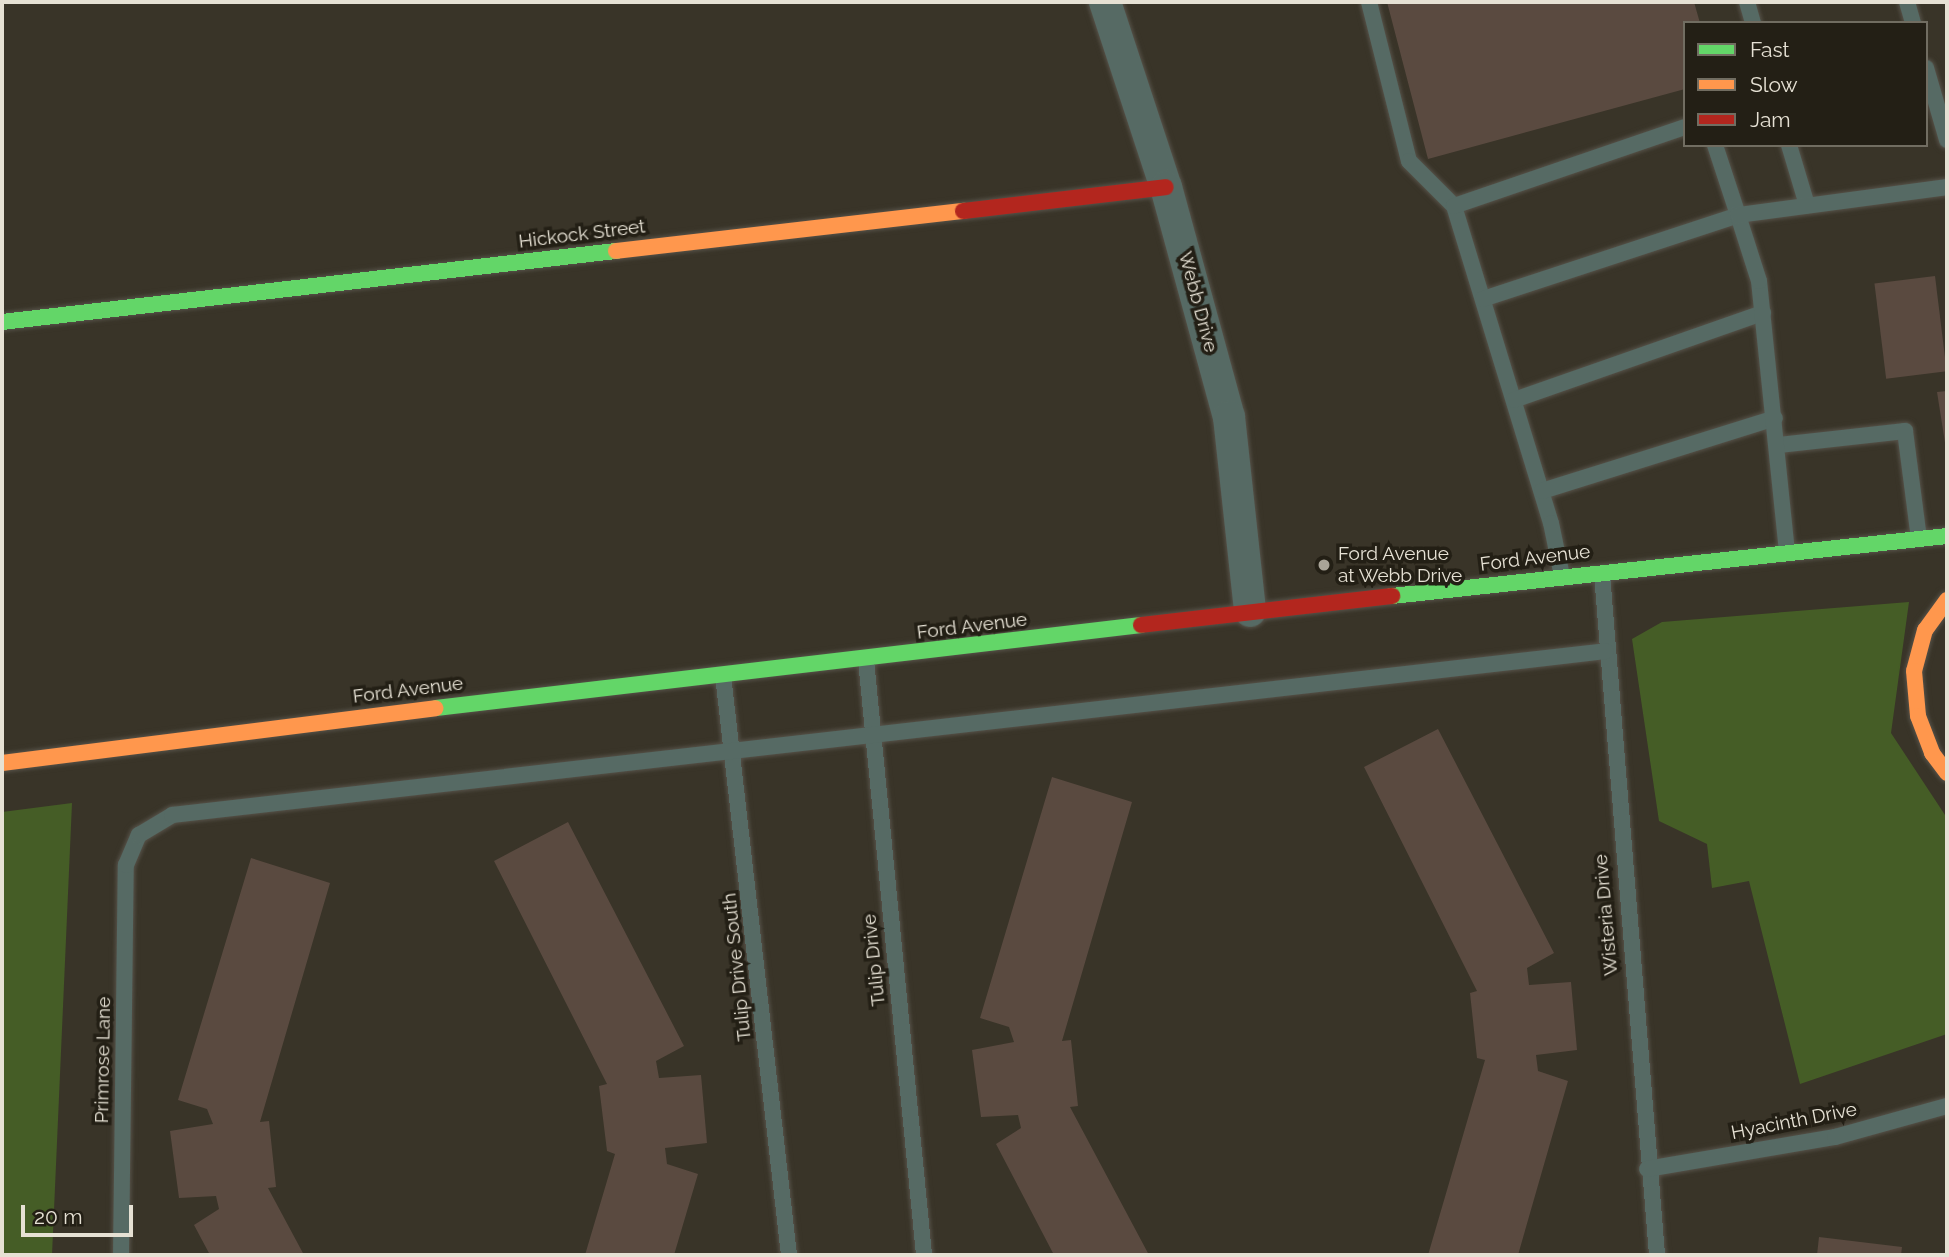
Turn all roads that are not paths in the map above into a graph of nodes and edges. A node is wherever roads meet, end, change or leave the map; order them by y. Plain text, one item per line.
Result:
1 (1105, 2) edge
2 (1369, 2) edge
3 (1747, 2) edge
4 (1907, 2) edge
5 (1752, 21) edge
6 (1912, 21) edge
7 (1928, 75) edge
8 (1683, 128) edge
9 (1947, 140) edge
10 (1716, 147) edge
11 (1790, 147) edge
12 (1167, 187) junction
13 (1947, 187) edge
14 (1807, 205) junction
15 (1454, 206) junction
16 (1738, 215) junction
17 (1483, 299) junction
18 (1763, 313) junction
19 (2, 322) edge
20 (1514, 400) junction
21 (1775, 418) junction
22 (1779, 445) junction
23 (1542, 491) junction
24 (1947, 536) edge
25 (1919, 539) junction
26 (1787, 552) junction
27 (1602, 571) junction
28 (1562, 576) junction
29 (1947, 600) edge
30 (1250, 611) junction
31 (1606, 651) junction
32 (866, 660) junction
33 (723, 675) junction
34 (873, 732) junction
35 (735, 750) junction
36 (2, 762) edge
37 (1947, 773) edge
38 (1947, 1106) edge
39 (1647, 1169) junction
40 (121, 1255) edge
41 (789, 1255) edge
42 (924, 1255) edge
43 (1657, 1255) edge

1 - 12 street, Webb Drive
2 - 15 lane
3 - 5 lane
4 - 6 lane
7 - 9 lane
8 - 15 lane
10 - 16 lane
11 - 14 lane
12 - 19 main road, Hickock Street
12 - 30 street, Webb Drive
13 - 14 lane
14 - 16 lane
15 - 17 lane
16 - 17 lane
16 - 18 lane
17 - 20 lane
18 - 20 lane
18 - 21 lane
20 - 23 lane
21 - 22 lane
21 - 23 lane
22 - 25 lane
22 - 26 lane
23 - 28 lane
24 - 25 main road, Ford Avenue
25 - 26 main road, Ford Avenue
26 - 27 main road, Ford Avenue
27 - 28 main road, Ford Avenue
27 - 31 lane, Wisteria Drive
28 - 30 main road, Ford Avenue
29 - 37 main road
30 - 32 main road, Ford Avenue
31 - 34 lane
31 - 39 lane, Wisteria Drive
32 - 33 main road, Ford Avenue
32 - 34 lane, Tulip Drive
33 - 35 lane, Tulip Drive South
33 - 36 main road, Ford Avenue
34 - 35 lane
34 - 42 lane, Tulip Drive
35 - 40 lane, Primrose Lane
35 - 41 lane, Tulip Drive South
38 - 39 lane, Hyacinth Drive
39 - 43 lane, Wisteria Drive

